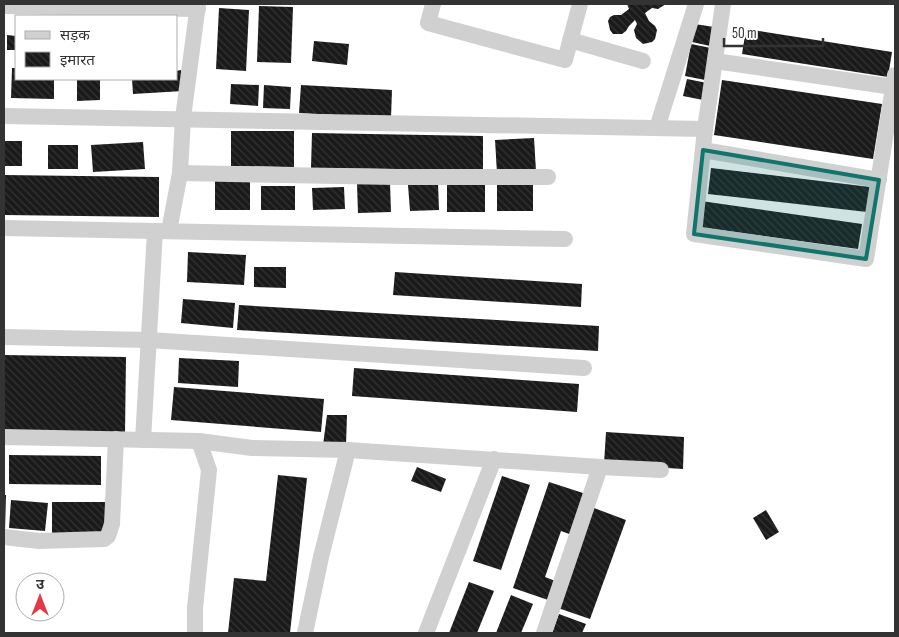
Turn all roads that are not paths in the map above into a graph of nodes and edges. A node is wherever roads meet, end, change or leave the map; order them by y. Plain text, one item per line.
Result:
1 (433, 4) edge
2 (580, 4) edge
3 (696, 4) edge
4 (723, 4) edge
5 (4, 6) edge
6 (198, 6) edge
7 (570, 40) junction
8 (643, 60) dead end
9 (715, 61) junction
10 (894, 81) edge
11 (4, 116) edge
12 (183, 118) junction
13 (657, 128) junction
14 (706, 129) junction
15 (703, 150) junction
16 (180, 174) junction
17 (548, 176) dead end
18 (878, 180) junction
19 (4, 228) edge
20 (162, 231) junction
21 (565, 239) dead end
22 (4, 337) edge
23 (149, 340) junction
24 (584, 368) dead end
25 (4, 437) edge
26 (116, 439) junction
27 (143, 440) junction
28 (199, 441) junction
29 (348, 450) junction
30 (494, 459) junction
31 (600, 467) junction
32 (661, 470) dead end
33 (4, 537) edge
34 (195, 633) edge
35 (305, 633) edge
36 (426, 633) edge
37 (544, 633) edge

1 - 7 street
2 - 7 street
3 - 13 street
4 - 9 street
5 - 6 street
6 - 12 street
7 - 8 street
9 - 10 street
9 - 14 street
10 - 18 street
11 - 12 street
12 - 13 street
12 - 16 street
13 - 14 street
14 - 15 street
15 - 18 street
15 - 18 street
16 - 17 street
16 - 20 street
19 - 20 street
20 - 21 street
20 - 23 street
22 - 23 street
23 - 24 street
23 - 27 street
25 - 26 street
26 - 27 street
26 - 33 street
27 - 28 street
28 - 29 street
28 - 34 street
29 - 30 street
29 - 35 street
30 - 31 street
30 - 36 street
31 - 32 street
31 - 37 street

